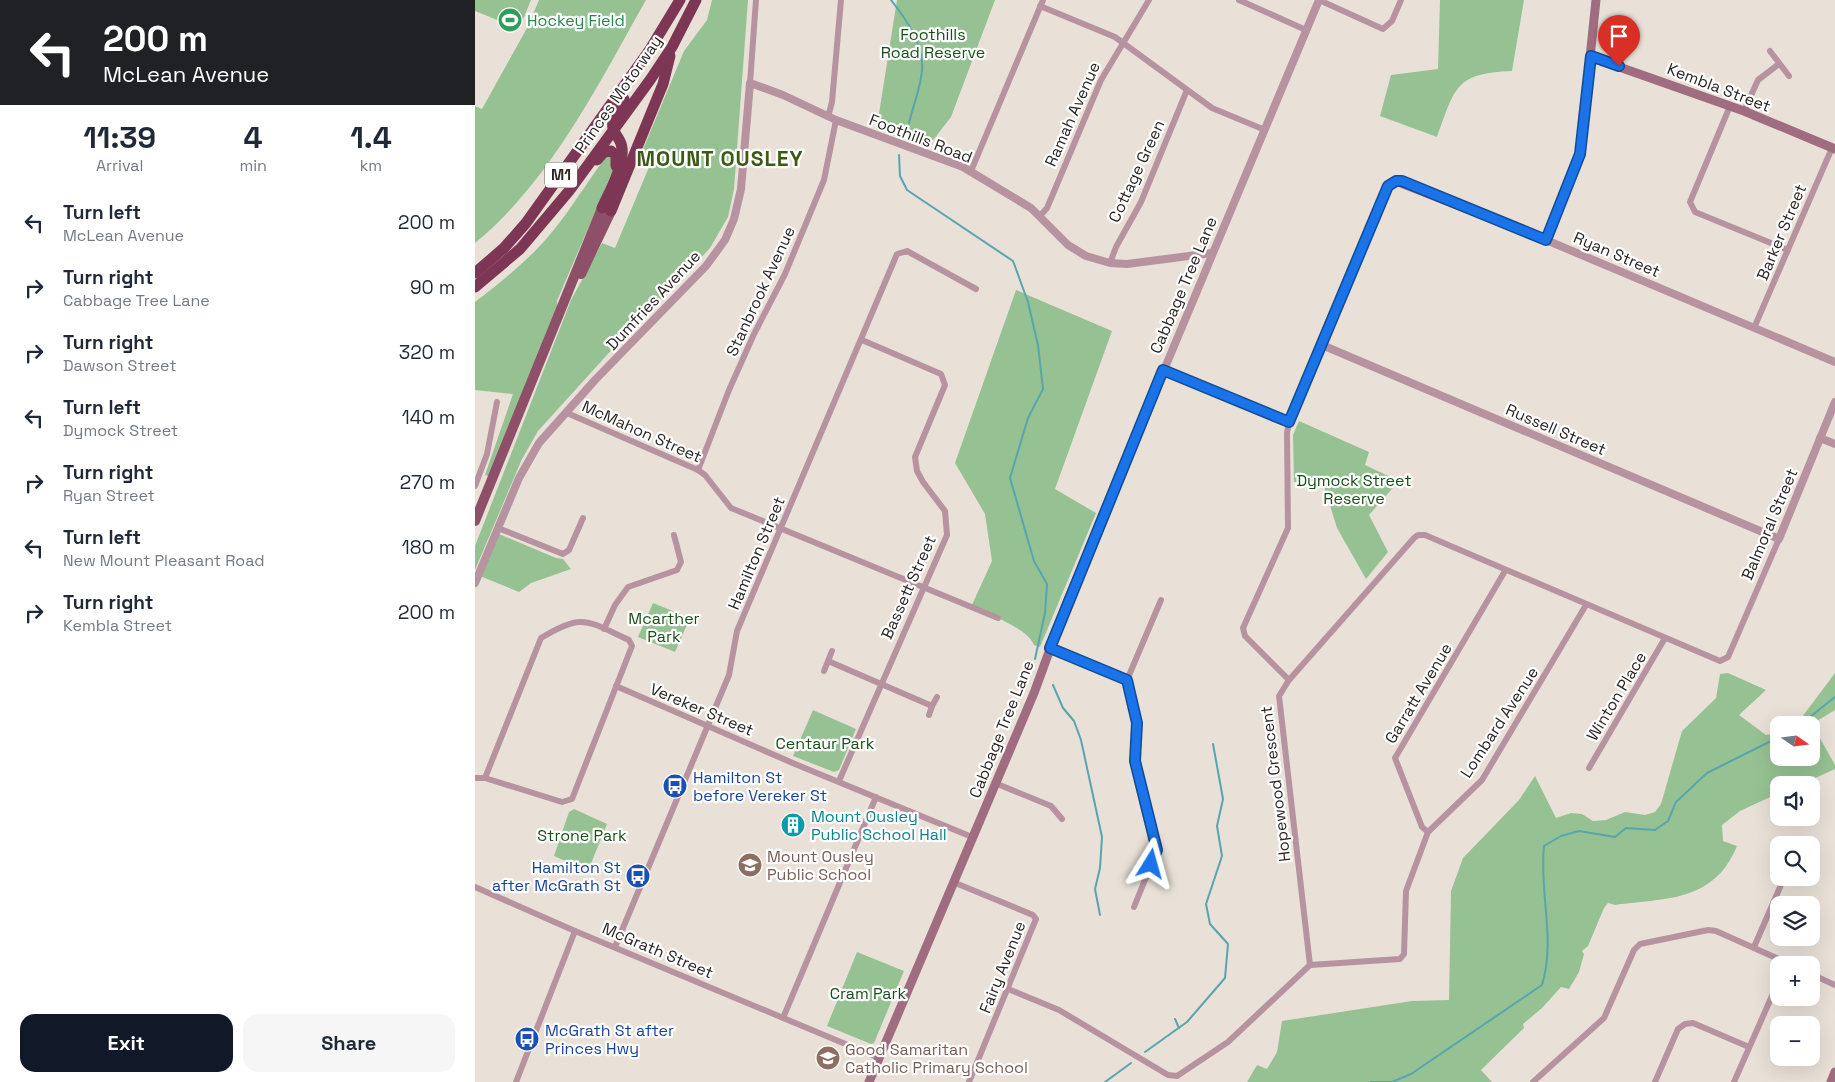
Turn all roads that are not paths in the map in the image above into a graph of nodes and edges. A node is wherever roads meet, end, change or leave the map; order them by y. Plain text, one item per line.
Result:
1 (680, 0) edge
2 (685, 0) edge
3 (697, 0) edge
4 (756, 0) edge
5 (841, 0) edge
6 (1149, 0) edge
7 (1239, 0) edge
8 (1319, 0) edge
9 (1401, 0) edge
10 (1596, 0) edge
11 (1042, 3) edge
12 (1306, 30) junction
13 (1124, 42) junction
14 (672, 47) junction
15 (1770, 51) dead end
16 (1591, 56) junction
17 (1779, 64) junction
18 (1789, 76) dead end
19 (750, 83) junction
20 (1187, 90) junction
21 (1730, 106) junction
22 (1744, 111) junction
23 (828, 116) junction
24 (836, 120) junction
25 (1265, 130) junction
26 (612, 131) junction
27 (1833, 148) edge
28 (971, 172) junction
29 (607, 210) junction
30 (1040, 216) junction
31 (1546, 240) junction
32 (1788, 250) junction
33 (1212, 253) junction
34 (1110, 263) junction
35 (499, 268) junction
36 (475, 272) edge
37 (475, 287) edge
38 (976, 289) dead end
39 (1754, 328) junction
40 (862, 340) junction
41 (1322, 345) junction
42 (1835, 362) edge
43 (1163, 370) junction
44 (497, 402) dead end
45 (1835, 402) edge
46 (567, 413) junction
47 (1289, 422) junction
48 (1819, 438) junction
49 (1835, 444) edge
50 (698, 470) junction
51 (475, 486) edge
52 (583, 518) dead end
53 (475, 521) edge
54 (498, 528) junction
55 (781, 529) junction
56 (674, 534) dead end
57 (1779, 539) junction
58 (1505, 571) junction
59 (475, 583) edge
60 (922, 587) junction
61 (1161, 600) dead end
62 (1586, 605) junction
63 (999, 618) dead end
64 (604, 629) junction
65 (1665, 638) junction
66 (1050, 648) junction
67 (832, 651) dead end
68 (1728, 657) joint
69 (828, 661) junction
70 (824, 671) dead end
71 (1127, 680) junction
72 (1289, 680) junction
73 (880, 685) junction
74 (616, 686) junction
75 (937, 697) dead end
76 (933, 706) junction
77 (929, 715) dead end
78 (708, 726) junction
79 (1589, 768) dead end
80 (475, 778) edge
81 (485, 778) junction
82 (839, 781) junction
83 (995, 783) junction
84 (876, 797) junction
85 (1061, 819) dead end
86 (1428, 832) junction
87 (972, 837) junction
88 (953, 882) junction
89 (1781, 886) edge
90 (475, 887) edge
91 (1134, 908) dead end
92 (575, 931) junction
93 (615, 947) junction
94 (1754, 947) junction
95 (1772, 956) edge
96 (1310, 965) junction
97 (1820, 978) edge
98 (1835, 985) edge
99 (1008, 989) junction
100 (1770, 1000) edge
101 (783, 1018) junction
102 (1749, 1048) junction
103 (879, 1058) junction
104 (1835, 1072) edge
105 (516, 1082) edge
106 (869, 1082) edge
107 (969, 1082) edge
108 (1533, 1082) edge
109 (1655, 1082) edge
110 (1734, 1082) edge
111 (1831, 1082) edge

1 - 36 highway, Princes Motorway / M1
2 - 26 highway
3 - 14 highway, Princes Motorway / M1
4 - 19 street, Dumfries Avenue
5 - 23 street
6 - 13 street, Ramah Avenue
7 - 12 street
8 - 9 street
8 - 12 street, Cabbage Tree Lane
10 - 16 main road
11 - 13 street
11 - 28 street
12 - 25 street, Cabbage Tree Lane
13 - 20 street
13 - 30 street, Ramah Avenue
14 - 26 highway, Princes Motorway / M1
14 - 29 highway
15 - 17 street
16 - 21 main road, Kembla Street
16 - 31 main road
17 - 18 street
17 - 22 street
19 - 23 street, Foothills Road
19 - 46 street, Dumfries Avenue
20 - 25 street
20 - 34 street, Cottage Green
21 - 22 main road, Kembla Street
21 - 32 street
22 - 27 main road, Kembla Street
23 - 24 street, Foothills Road
24 - 28 street, Foothills Road
24 - 50 street, Stanbrook Avenue
25 - 33 street, Cabbage Tree Lane
26 - 29 highway
26 - 35 highway, Princes Motorway / M1
27 - 32 street, Barker Street
28 - 30 street, Foothills Road
29 - 35 highway
29 - 53 main road
30 - 34 street, Foothills Road
31 - 39 street, Ryan Street
31 - 41 main road, Ryan Street
32 - 39 street, Barker Street
33 - 34 street, Foothills Road
33 - 43 street, Cabbage Tree Lane
35 - 37 highway, Princes Motorway / M1
38 - 40 street, Hamilton Street
39 - 42 street, Ryan Street
40 - 55 street, Hamilton Street
40 - 60 street, Bassett Street
41 - 47 main road
41 - 57 street, Russell Street
43 - 47 main road
43 - 66 main road, Cabbage Tree Lane
44 - 51 street
45 - 48 street, Balmoral Street
46 - 50 street, McMahon Street
46 - 54 street, Dumfries Avenue
47 - 72 street
48 - 49 street
48 - 57 street, Balmoral Street
50 - 55 street, McMahon Street
52 - 54 street
54 - 59 street, Dumfries Avenue
55 - 60 street, McMahon Street
55 - 78 street, Hamilton Street
56 - 64 street
57 - 68 street, Balmoral Street
58 - 62 street, Hopewood Crescent
58 - 72 street, Hopewood Crescent
58 - 86 street, Garratt Avenue
60 - 63 street, McMahon Street
60 - 73 street, Bassett Street
61 - 71 street
62 - 65 street, Hopewood Crescent
62 - 86 street, Lombard Avenue
64 - 74 street
64 - 81 street
65 - 68 street, Hopewood Crescent
65 - 79 street, Winton Place
66 - 71 street
66 - 83 main road, Cabbage Tree Lane
67 - 69 street
69 - 70 street
69 - 73 street
71 - 91 street
72 - 96 street, Hopewood Crescent
73 - 76 street
73 - 82 street, Bassett Street
74 - 78 street, Vereker Street
74 - 81 street
75 - 76 street
76 - 77 street
78 - 82 street, Vereker Street
78 - 93 street, Hamilton Street
80 - 81 street
82 - 84 street, Vereker Street
83 - 85 street
83 - 87 main road, Cabbage Tree Lane
84 - 87 street, Vereker Street
84 - 101 street
86 - 96 street, Lombard Avenue
87 - 88 main road, Cabbage Tree Lane
88 - 99 street, Fairy Avenue
88 - 103 main road, Cabbage Tree Lane
89 - 94 street
90 - 92 street, McGrath Street
92 - 93 street, McGrath Street
92 - 105 street
93 - 101 street, McGrath Street
94 - 95 street
94 - 108 street
96 - 99 street
97 - 98 street
99 - 107 street, Fairy Avenue
100 - 102 street
101 - 103 street, McGrath Street
102 - 109 street
102 - 110 street
103 - 106 main road, Cabbage Tree Lane
104 - 111 main road

